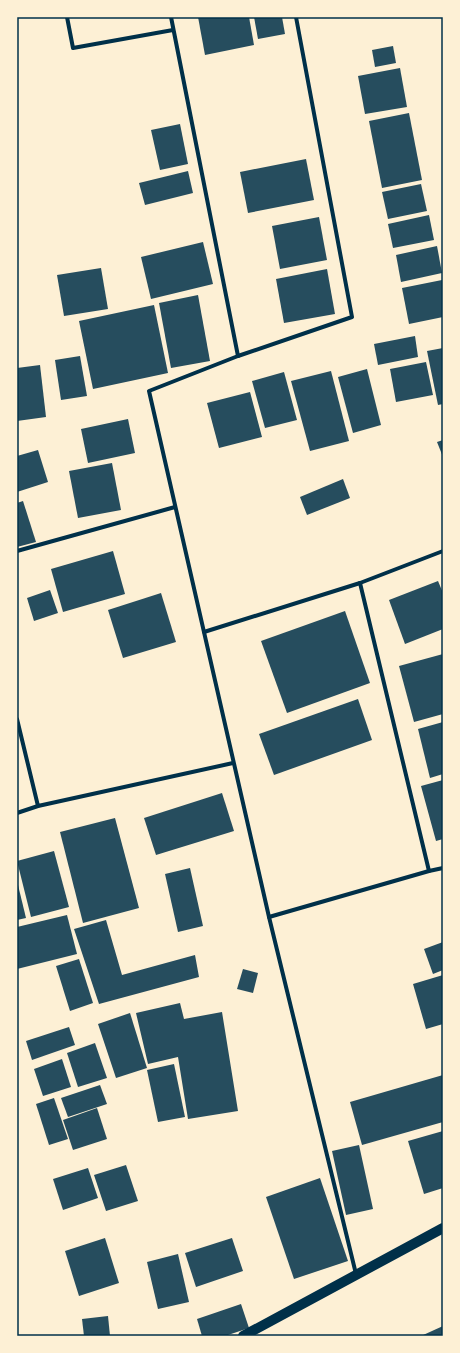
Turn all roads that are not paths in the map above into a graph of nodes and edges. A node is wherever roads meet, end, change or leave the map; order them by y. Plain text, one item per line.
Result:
1 (67, 17) edge
2 (171, 17) edge
3 (296, 17) edge
4 (173, 30) junction
5 (238, 356) junction
6 (175, 507) junction
7 (17, 551) edge
8 (443, 551) edge
9 (360, 583) junction
10 (204, 632) junction
11 (17, 719) edge
12 (234, 763) junction
13 (38, 806) junction
14 (17, 813) edge
15 (443, 868) edge
16 (429, 871) junction
17 (269, 917) junction
18 (443, 1228) edge
19 (356, 1274) junction
20 (244, 1336) edge

1 - 4 street
2 - 4 street
3 - 5 street
4 - 5 street
5 - 6 street
6 - 7 street
6 - 10 street
8 - 9 street
9 - 10 street
9 - 16 street
10 - 12 street
11 - 13 street
12 - 13 street
12 - 17 street
13 - 14 street
15 - 16 street
16 - 17 street
17 - 19 street
18 - 19 main road
19 - 20 main road

